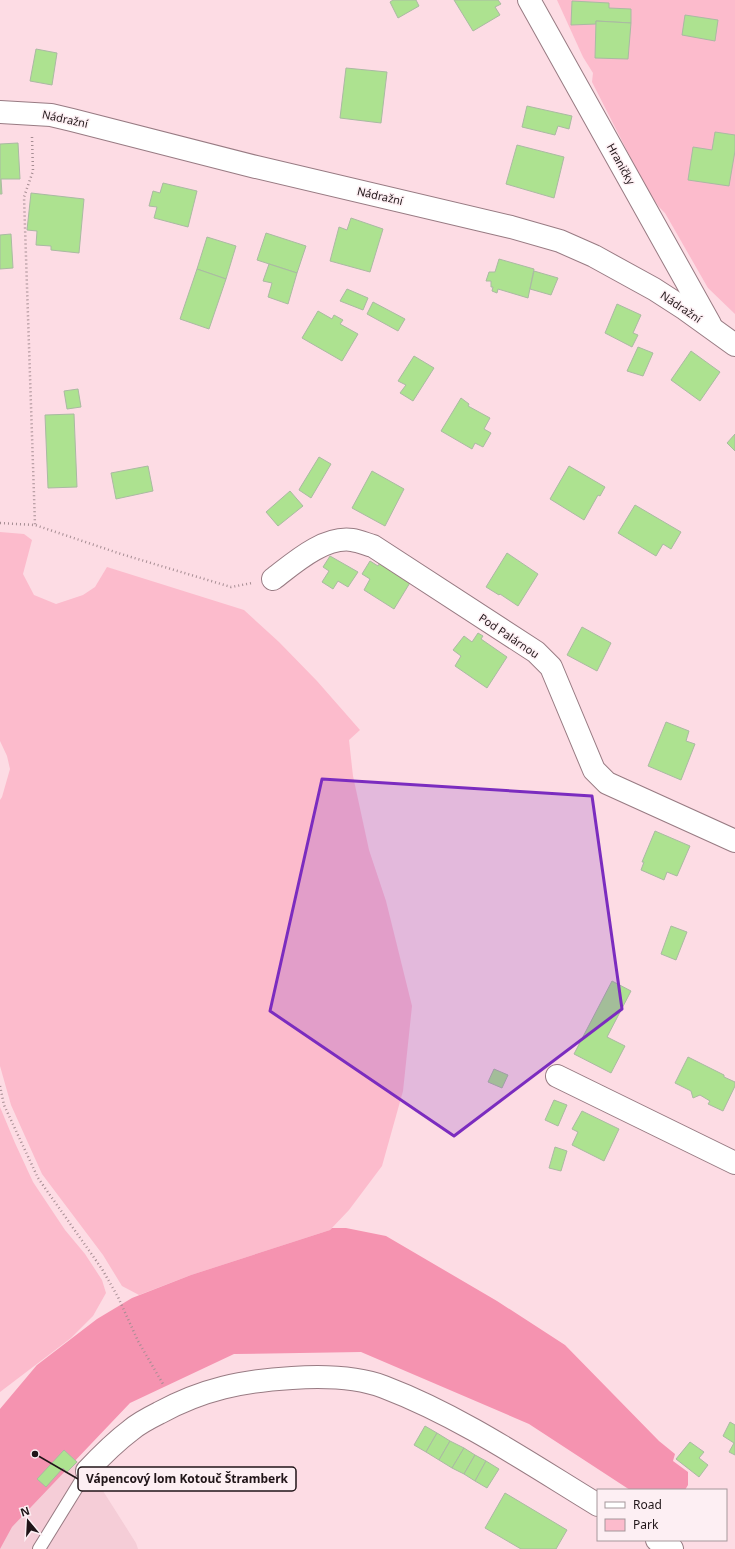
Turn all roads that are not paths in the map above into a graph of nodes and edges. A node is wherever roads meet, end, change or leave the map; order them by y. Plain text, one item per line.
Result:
1 (529, 0) edge
2 (0, 112) edge
3 (712, 328) junction
4 (735, 345) edge
5 (273, 579) road end
6 (735, 841) edge
7 (557, 1076) dead end
8 (735, 1163) edge
9 (87, 1471) joint
10 (597, 1503) edge
11 (659, 1541) edge
12 (39, 1549) edge
13 (672, 1549) edge

1 - 3 street, Hraničky
2 - 3 street, Nádražní
3 - 4 street, Nádražní
5 - 6 street, Pod Palárnou
7 - 8 street
9 - 10 street
9 - 12 lane
11 - 13 street

